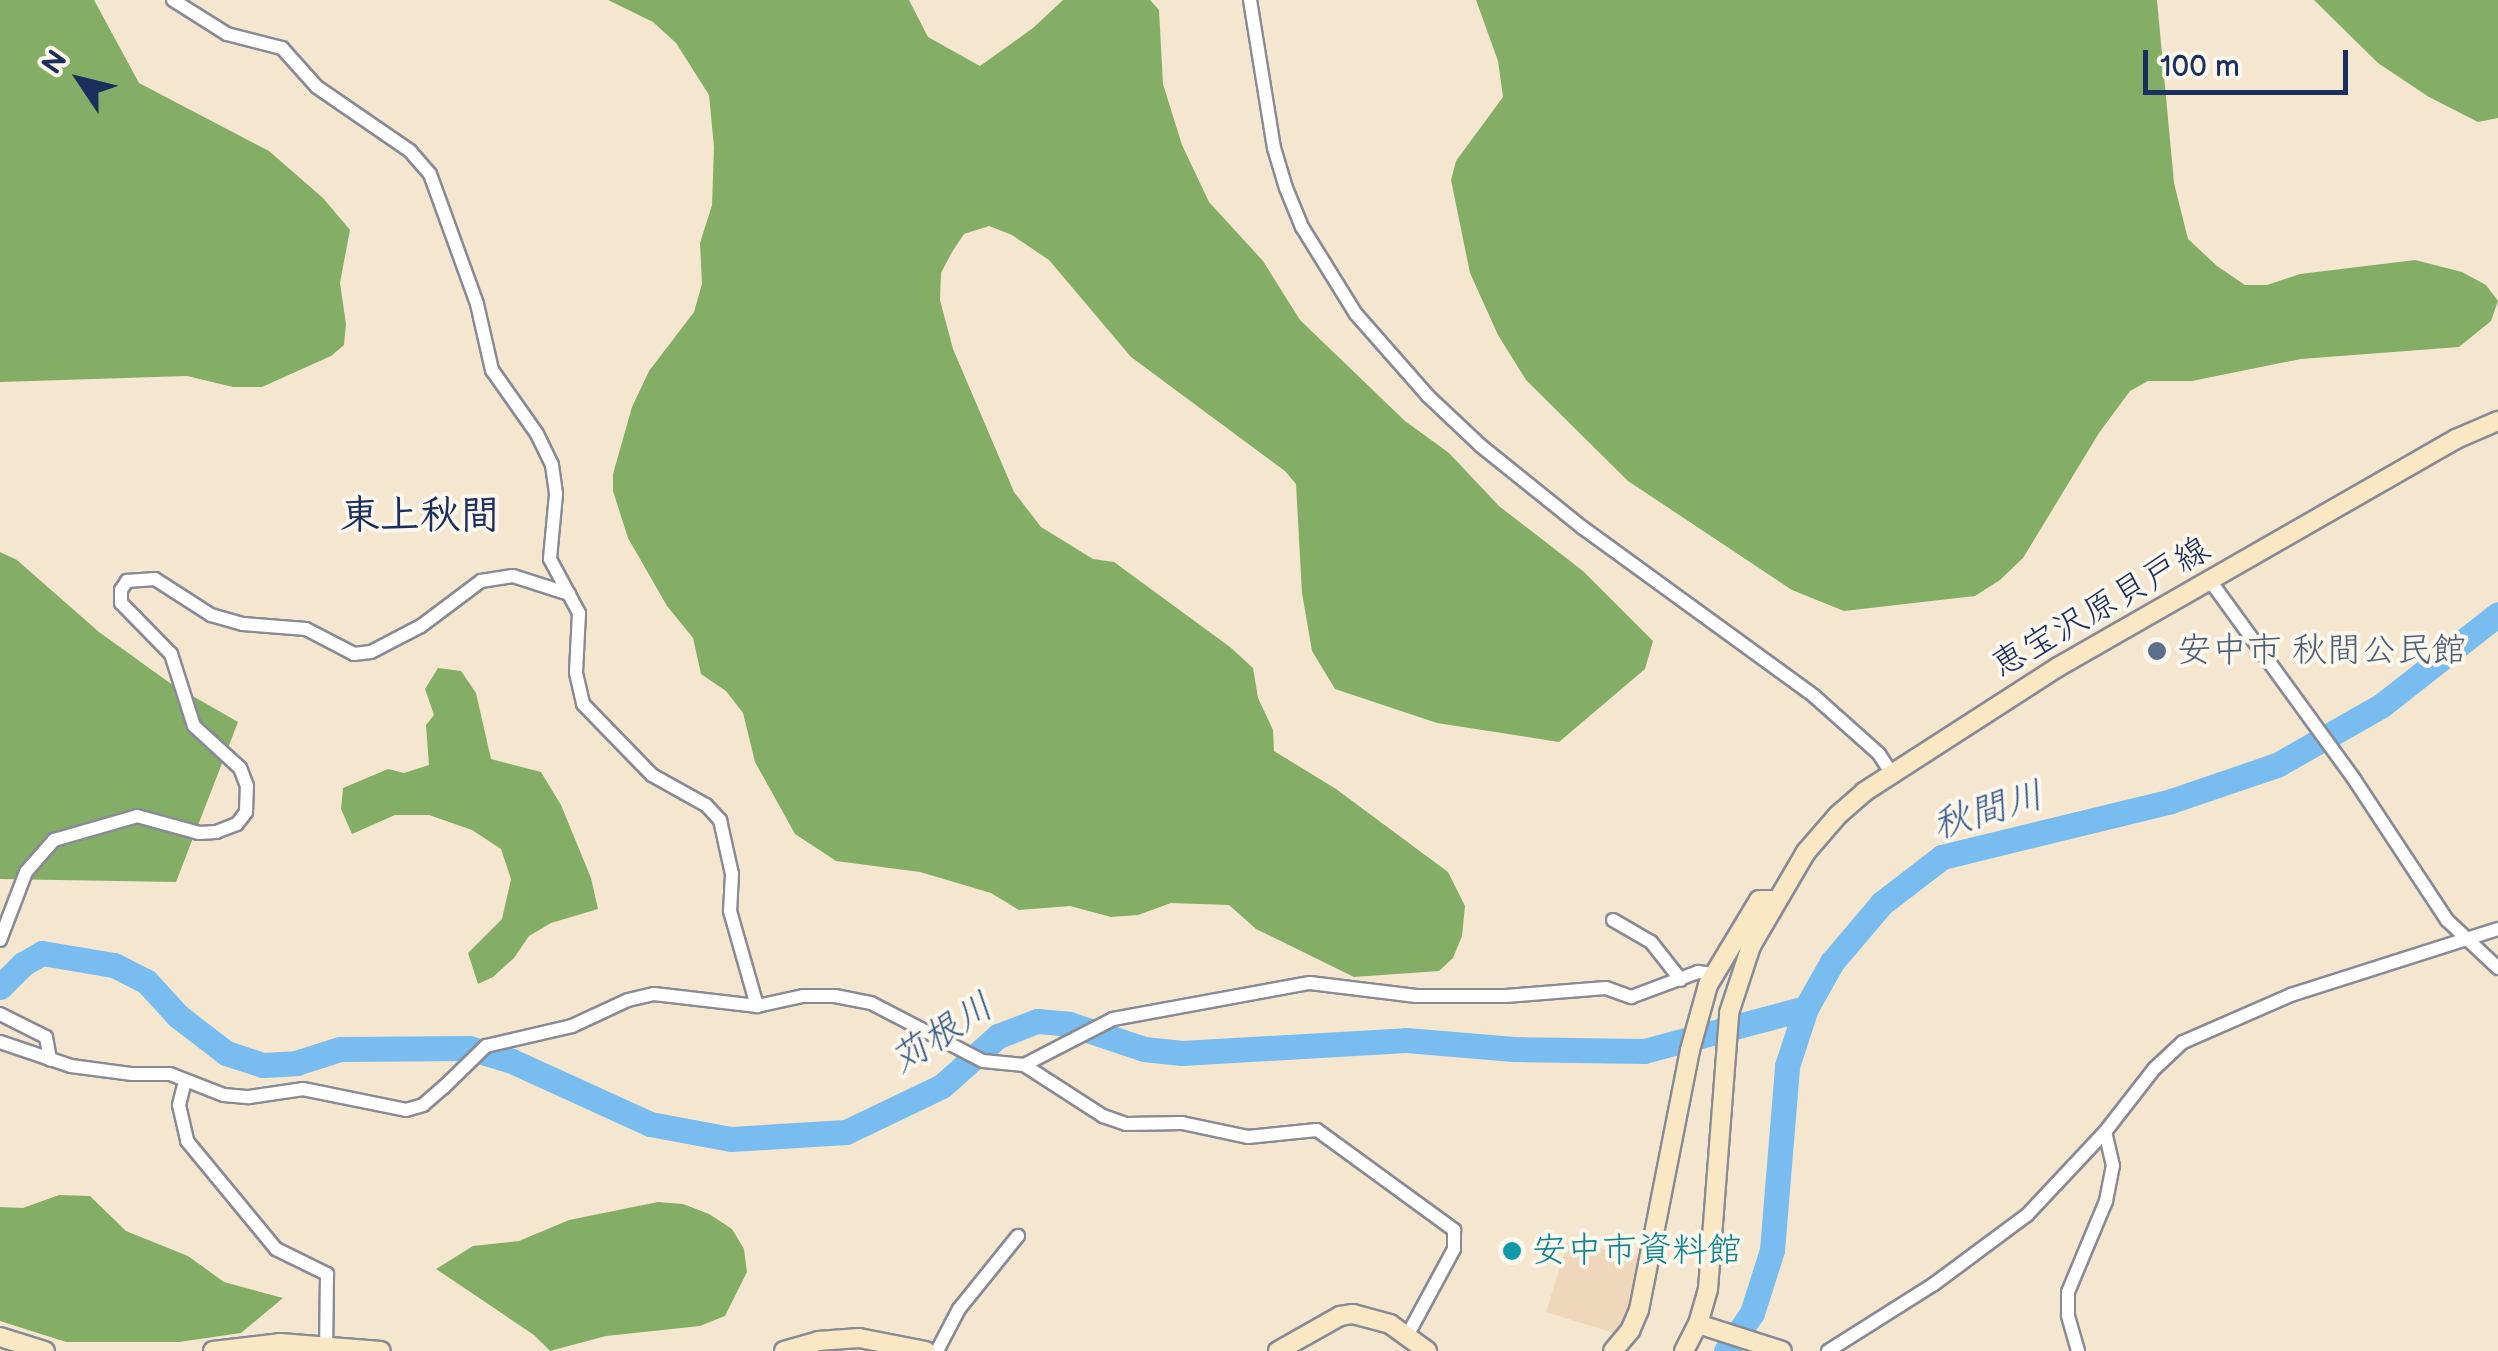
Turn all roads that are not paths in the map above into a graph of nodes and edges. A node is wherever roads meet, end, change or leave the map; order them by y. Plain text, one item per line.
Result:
1 (173, 0) edge
2 (1250, 0) edge
3 (2498, 421) edge
4 (2211, 582) junction
5 (569, 594) junction
6 (1892, 774) junction
7 (1777, 900) junction
8 (1613, 920) dead end
9 (2498, 929) edge
10 (0, 940) edge
11 (2463, 940) junction
12 (2498, 968) edge
13 (1712, 974) junction
14 (1680, 980) junction
15 (757, 1006) junction
16 (0, 1014) edge
17 (0, 1042) edge
18 (50, 1060) junction
19 (1024, 1065) junction
20 (185, 1082) junction
21 (2104, 1132) junction
22 (1018, 1236) dead end
23 (1698, 1324) junction
24 (1408, 1334) junction
25 (1, 1340) edge
26 (326, 1347) edge
27 (896, 1347) edge
28 (45, 1351) edge
29 (213, 1351) edge
30 (381, 1351) edge
31 (784, 1351) edge
32 (926, 1351) edge
33 (936, 1351) edge
34 (1278, 1351) edge
35 (1427, 1351) edge
36 (1613, 1351) edge
37 (1684, 1351) edge
38 (1782, 1351) edge
39 (1828, 1351) edge
40 (2078, 1351) edge

1 - 5 street
2 - 6 street
3 - 4 main road, 恵宝沢原貝戸線
4 - 6 main road, 恵宝沢原貝戸線
4 - 11 street
5 - 10 street
5 - 15 street
6 - 7 main road, 恵宝沢原貝戸線
7 - 13 main road, 恵宝沢原貝戸線
7 - 23 main road, 恵宝沢原貝戸線
8 - 14 street
9 - 11 street
11 - 12 street
11 - 21 street
13 - 14 street
13 - 36 main road, 恵宝沢原貝戸線
14 - 19 street
15 - 19 street
15 - 20 street
16 - 18 street
17 - 18 street
18 - 20 street
19 - 24 street
20 - 26 street
21 - 39 street
21 - 40 street
22 - 33 street
23 - 37 main road, 恵宝沢原貝戸線
23 - 38 main road
24 - 34 main road
24 - 35 main road
25 - 28 main road
26 - 29 main road
26 - 30 main road
27 - 31 main road
27 - 32 main road

